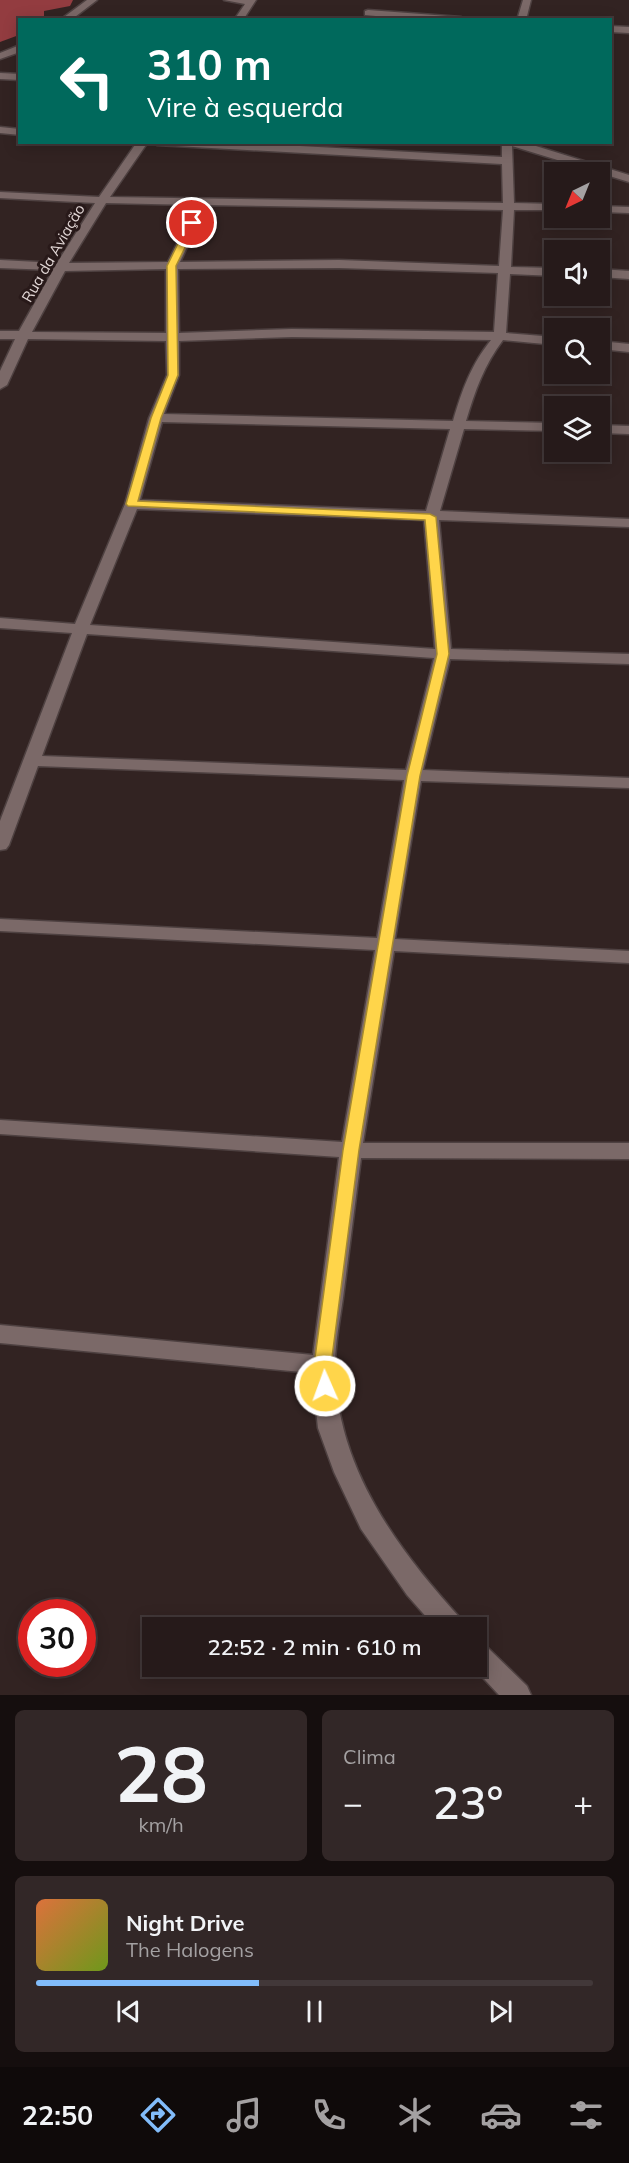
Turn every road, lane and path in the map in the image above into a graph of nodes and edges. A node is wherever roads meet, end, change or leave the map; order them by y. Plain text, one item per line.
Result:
1 (93, 0) edge
2 (228, 0) edge
3 (372, 0) edge
4 (527, 0) edge
5 (251, 1) edge
6 (366, 16) edge
7 (67, 18) edge
8 (239, 18) edge
9 (414, 18) edge
10 (522, 18) edge
11 (612, 29) edge
12 (629, 30) edge
13 (18, 49) edge
14 (0, 56) edge
15 (0, 76) edge
16 (18, 77) edge
17 (0, 130) edge
18 (18, 132) edge
19 (142, 144) edge
20 (224, 144) edge
21 (509, 144) edge
22 (515, 144) edge
23 (290, 146) edge
24 (508, 161) junction
25 (629, 179) edge
26 (0, 195) edge
27 (100, 200) junction
28 (203, 202) junction
29 (509, 206) junction
30 (544, 207) edge
31 (610, 209) edge
32 (629, 210) edge
33 (0, 264) edge
34 (172, 266) junction
35 (62, 267) junction
36 (503, 270) junction
37 (544, 272) edge
38 (610, 274) edge
39 (629, 275) edge
40 (0, 335) edge
41 (21, 336) junction
42 (500, 336) junction
43 (171, 337) junction
44 (544, 340) edge
45 (610, 346) edge
46 (629, 348) edge
47 (0, 385) edge
48 (156, 418) junction
49 (460, 423) junction
50 (544, 427) edge
51 (610, 429) edge
52 (629, 430) edge
53 (132, 504) junction
54 (430, 517) junction
55 (629, 523) edge
56 (0, 623) edge
57 (80, 631) junction
58 (443, 654) junction
59 (629, 659) edge
60 (32, 761) junction
61 (413, 776) junction
62 (629, 783) edge
63 (0, 845) edge
64 (0, 924) edge
65 (385, 944) junction
66 (629, 957) edge
67 (0, 1128) edge
68 (351, 1150) junction
69 (629, 1151) edge
70 (0, 1334) edge
71 (322, 1365) junction
72 (443, 1617) edge
73 (487, 1664) edge
74 (517, 1695) edge

1 - 7 street
2 - 5 street
3 - 6 street
4 - 10 street
5 - 8 street
6 - 9 street
11 - 12 street
13 - 14 street
15 - 16 street
17 - 18 street
19 - 27 street, Rua da Aviação
20 - 23 street
21 - 24 street
22 - 25 street
23 - 24 street
24 - 29 street
26 - 27 street
27 - 28 street
27 - 35 street, Rua da Aviação
28 - 29 street
28 - 34 street
29 - 30 street
29 - 36 street
31 - 32 street
33 - 35 street
34 - 35 street
34 - 36 street
34 - 43 street
35 - 41 street, Rua da Aviação
36 - 37 street
36 - 42 street
38 - 39 street
40 - 41 street
41 - 43 street
41 - 47 street, Rua da Aviação
42 - 43 street
42 - 44 street
42 - 49 street
43 - 48 street
45 - 46 street
48 - 49 street
48 - 53 street
49 - 50 street
49 - 54 street
51 - 52 street
53 - 54 street
53 - 57 street
54 - 55 street
54 - 58 street
56 - 57 street
57 - 58 street
57 - 60 street
58 - 59 street
58 - 61 street
60 - 61 street
60 - 63 street
61 - 62 street
61 - 65 street
64 - 65 street
65 - 66 street
65 - 68 street
67 - 68 street
68 - 69 street
68 - 71 street
70 - 71 street
71 - 72 street
73 - 74 street

